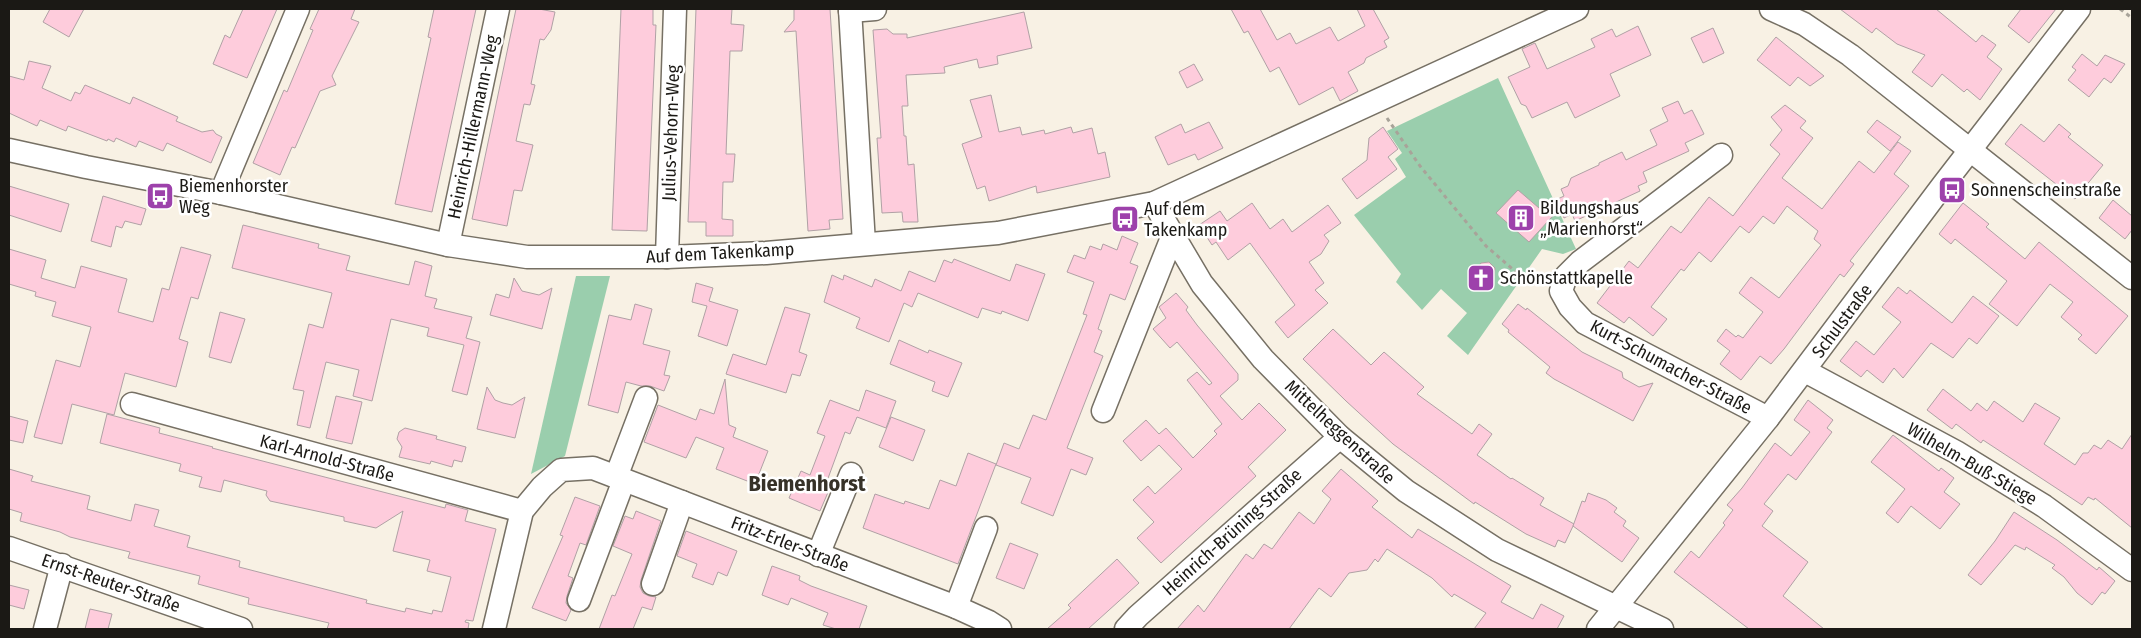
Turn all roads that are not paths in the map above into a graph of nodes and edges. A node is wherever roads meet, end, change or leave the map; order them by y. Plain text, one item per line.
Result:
1 (298, 9) edge
2 (498, 9) edge
3 (675, 9) edge
4 (874, 9) edge
5 (1577, 9) edge
6 (1771, 9) edge
7 (2079, 9) edge
8 (850, 10) edge
9 (9, 150) edge
10 (1970, 150) junction
11 (1722, 155) dead end
12 (221, 193) junction
13 (1154, 203) junction
14 (1173, 235) junction
15 (864, 244) junction
16 (448, 245) junction
17 (667, 257) junction
18 (2132, 278) edge
19 (1805, 371) junction
20 (646, 398) dead end
21 (132, 404) dead end
22 (1103, 411) dead end
23 (1768, 418) junction
24 (1340, 436) junction
25 (851, 474) dead end
26 (620, 478) junction
27 (682, 502) junction
28 (522, 511) junction
29 (986, 528) dead end
30 (9, 548) edge
31 (818, 555) junction
32 (62, 565) junction
33 (2132, 570) edge
34 (653, 584) dead end
35 (579, 600) dead end
36 (956, 607) junction
37 (1616, 607) junction
38 (45, 629) edge
39 (242, 629) edge
40 (494, 629) edge
41 (1000, 629) edge
42 (1126, 629) edge
43 (1598, 629) edge
44 (1662, 629) edge

1 - 12 street
2 - 16 street, Heinrich-Hillermann-Weg
3 - 17 street, Julius-Vehorn-Weg
4 - 8 street
5 - 13 street, Auf dem Takenkamp
6 - 10 street
7 - 10 street, Schulstraße
8 - 15 street
9 - 12 street, Auf dem Takenkamp
10 - 18 street
10 - 19 street, Schulstraße
11 - 23 street, Kurt-Schumacher-Straße
12 - 16 street, Auf dem Takenkamp
13 - 14 street, Mittelheggenstraße
13 - 15 street, Auf dem Takenkamp
14 - 22 street
14 - 24 street, Mittelheggenstraße
15 - 17 street, Auf dem Takenkamp
16 - 17 street, Auf dem Takenkamp
19 - 23 street, Schulstraße
19 - 33 street, Wilhelm-Buß-Stiege
20 - 26 street
21 - 28 street, Karl-Arnold-Straße
23 - 37 street, Schulstraße
24 - 37 street, Mittelheggenstraße
24 - 42 street, Heinrich-Brüning-Straße
25 - 31 street
26 - 27 street, Fritz-Erler-Straße
26 - 28 street, Fritz-Erler-Straße
26 - 35 street
27 - 31 street, Fritz-Erler-Straße
27 - 34 street
28 - 40 street, Fritz-Erler-Straße
29 - 36 street
30 - 32 street, Ernst-Reuter-Straße
31 - 36 street, Fritz-Erler-Straße
32 - 38 street
32 - 39 street, Ernst-Reuter-Straße
36 - 41 street, Fritz-Erler-Straße
37 - 43 street, Schulstraße
37 - 44 street, Mittelheggenstraße

